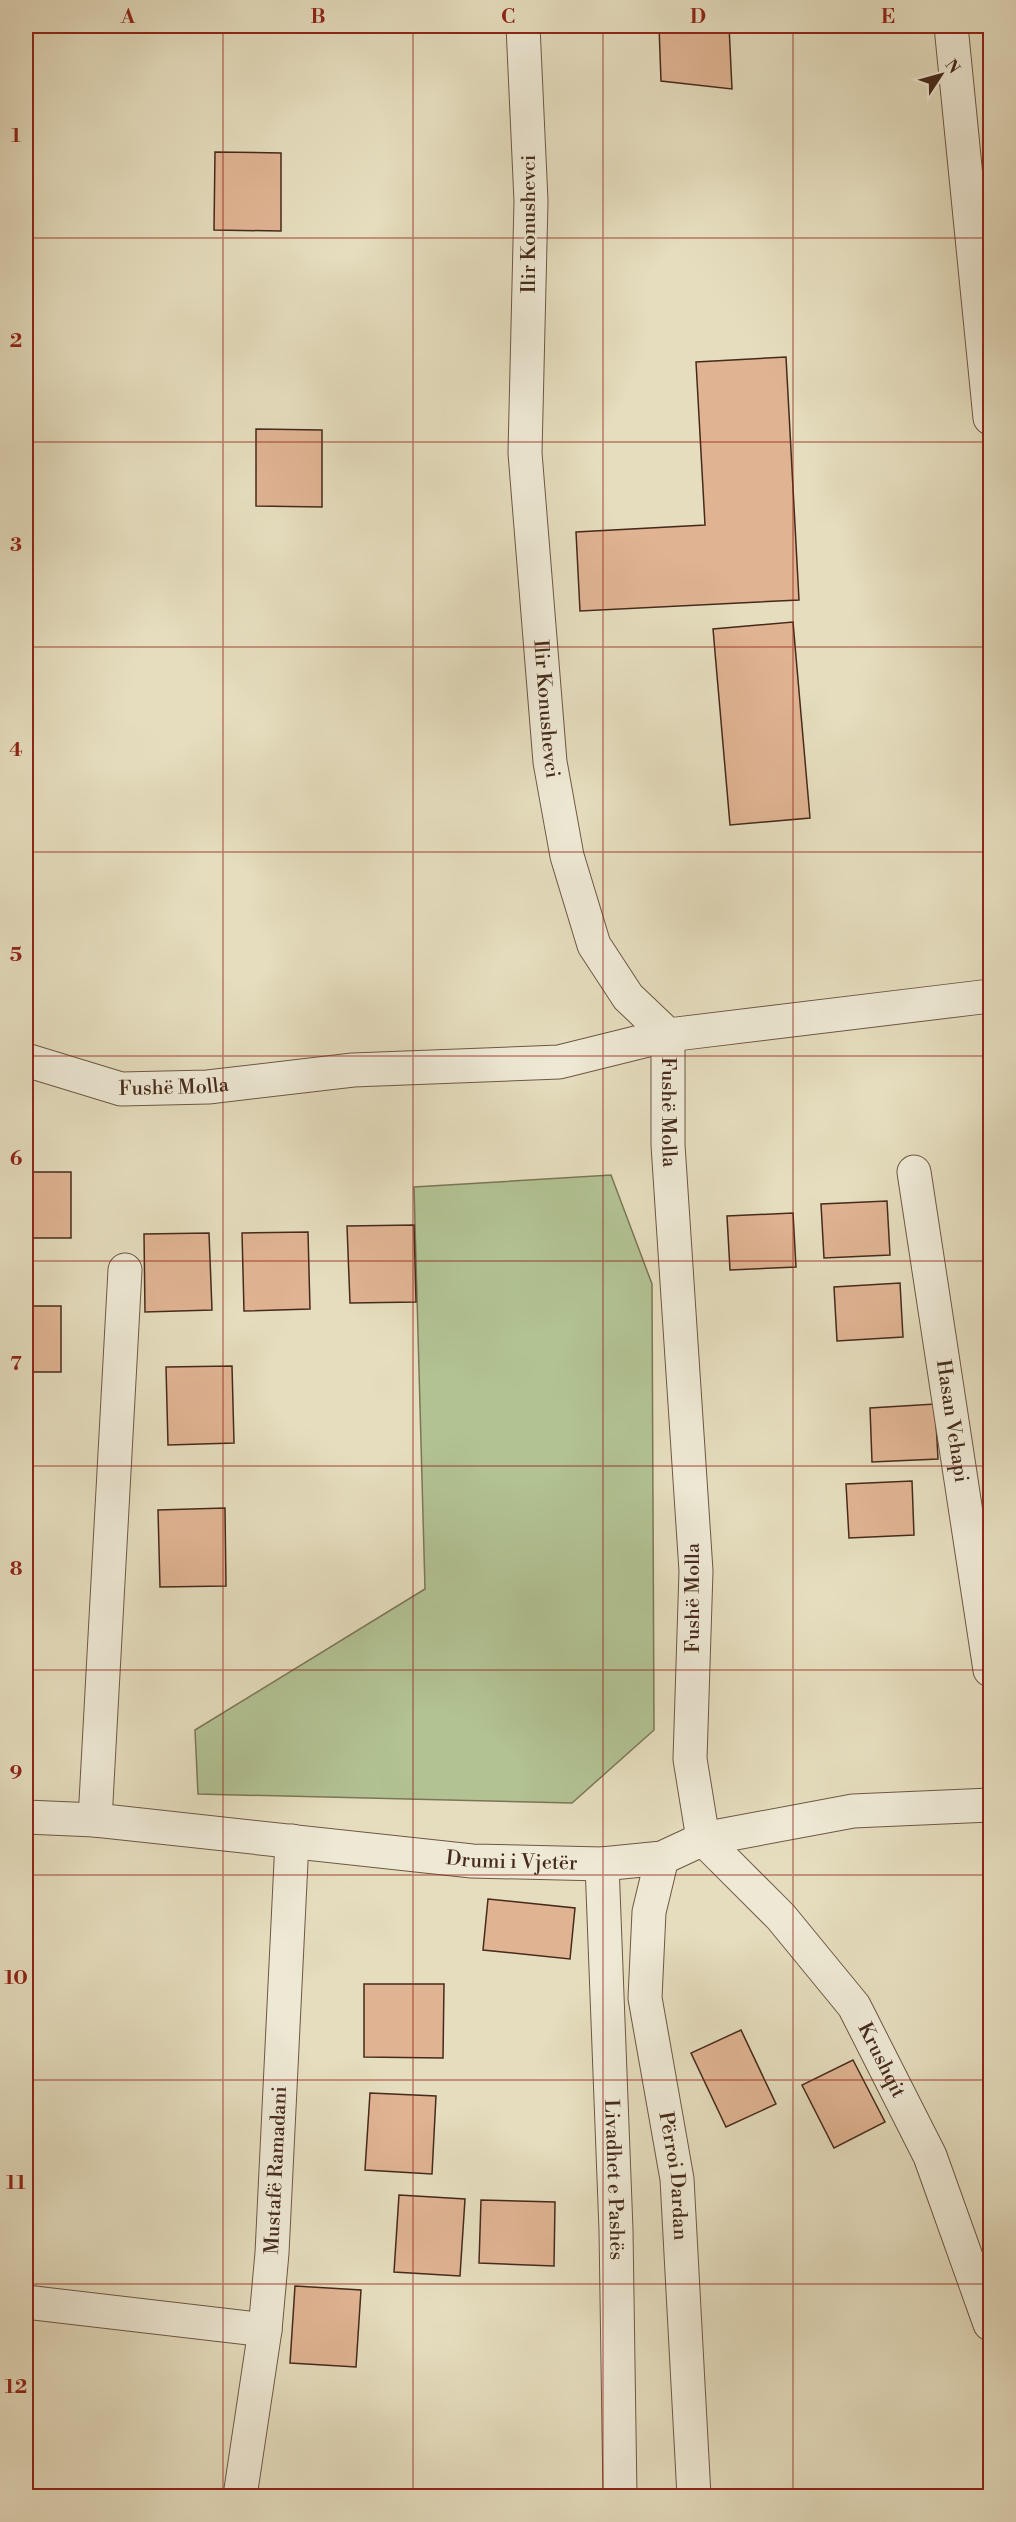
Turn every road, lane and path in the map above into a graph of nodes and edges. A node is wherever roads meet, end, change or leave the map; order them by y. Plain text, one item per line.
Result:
1 (523, 26) edge
2 (951, 26) edge
3 (990, 418) edge
4 (990, 996) edge
5 (668, 1035) junction
6 (26, 1060) edge
7 (914, 1172) dead end
8 (125, 1270) dead end
9 (990, 1670) edge
10 (990, 1805) edge
11 (26, 1817) edge
12 (96, 1820) junction
13 (703, 1839) junction
14 (292, 1841) junction
15 (662, 1858) junction
16 (602, 1864) junction
17 (26, 2302) edge
18 (990, 2324) edge
19 (265, 2330) junction
20 (240, 2496) edge
21 (620, 2496) edge
22 (694, 2496) edge

1 - 5 street, Ilir Konushevci
2 - 3 street
4 - 5 street
5 - 6 street, Fushë Molla
5 - 13 street, Fushë Molla
7 - 9 street, Hasan Vehapi
8 - 12 street
10 - 13 street, Drumi i Vjetër
11 - 12 street, Drumi i Vjetër
12 - 14 street, Drumi i Vjetër
13 - 15 street, Drumi i Vjetër
13 - 18 street, Krushqit
14 - 16 street, Drumi i Vjetër
14 - 19 street, Mustafë Ramadani
15 - 16 street, Drumi i Vjetër
15 - 22 street, Përroi Dardan
16 - 21 street, Livadhet e Pashës
17 - 19 street
19 - 20 street, Mustafë Ramadani

